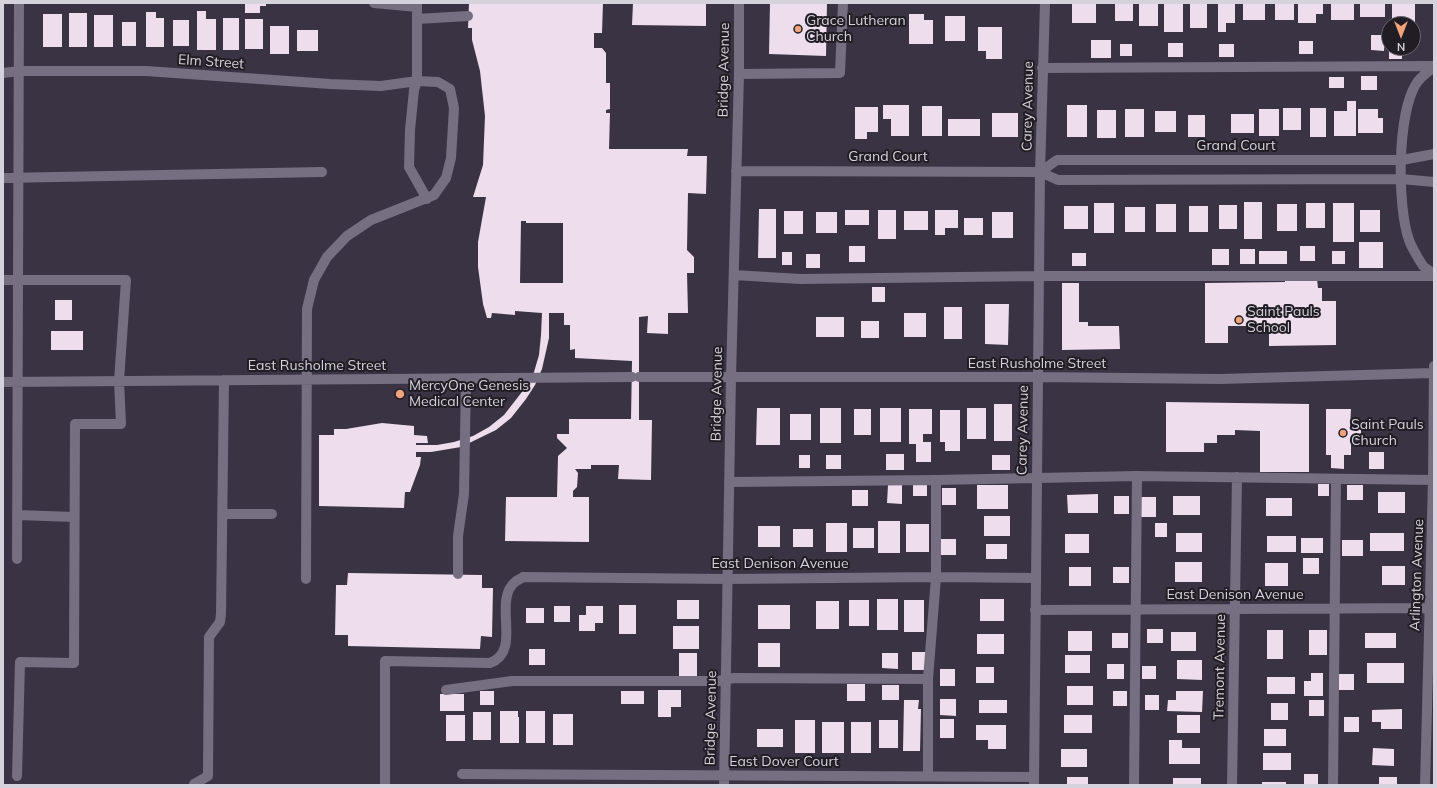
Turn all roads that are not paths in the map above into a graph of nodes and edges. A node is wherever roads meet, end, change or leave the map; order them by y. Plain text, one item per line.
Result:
1 (19, 3) edge
2 (374, 3) edge
3 (739, 3) edge
4 (843, 3) edge
5 (1044, 3) edge
6 (417, 5) edge
7 (468, 16) dead end
8 (417, 19) junction
9 (1434, 66) edge
10 (1042, 68) junction
11 (19, 72) junction
12 (3, 73) edge
13 (739, 74) junction
14 (417, 81) junction
15 (1434, 154) edge
16 (1402, 160) junction
17 (736, 171) junction
18 (322, 172) dead end
19 (1040, 172) junction
20 (3, 178) edge
21 (19, 178) junction
22 (1401, 179) junction
23 (1434, 182) edge
24 (427, 198) junction
25 (734, 275) junction
26 (1434, 275) edge
27 (1040, 276) junction
28 (3, 280) edge
29 (19, 280) junction
30 (1434, 366) edge
31 (1434, 373) edge
32 (731, 377) junction
33 (1039, 377) junction
34 (466, 379) junction
35 (224, 380) junction
36 (306, 380) junction
37 (119, 381) junction
38 (3, 382) edge
39 (18, 382) junction
40 (1137, 476) junction
41 (1237, 477) junction
42 (1036, 478) junction
43 (1336, 479) junction
44 (936, 480) junction
45 (1433, 480) edge
46 (729, 482) junction
47 (1433, 506) edge
48 (222, 514) junction
49 (272, 514) dead end
50 (17, 515) junction
51 (74, 517) junction
52 (17, 559) dead end
53 (458, 574) dead end
54 (936, 577) junction
55 (1036, 578) junction
56 (306, 579) dead end
57 (728, 579) junction
58 (1336, 608) junction
59 (1432, 608) edge
60 (1136, 609) junction
61 (1236, 609) junction
62 (1035, 610) junction
63 (928, 679) junction
64 (726, 680) junction
65 (446, 690) dead end
66 (462, 774) dead end
67 (17, 776) dead end
68 (928, 776) junction
69 (724, 780) edge
70 (1034, 781) edge
71 (194, 784) edge
72 (385, 785) edge
73 (1134, 785) edge
74 (1232, 785) edge
75 (1333, 785) edge
76 (1425, 785) edge

1 - 11 street
2 - 6 street
3 - 13 street, Bridge Avenue
4 - 13 street
5 - 10 street, Carey Avenue
6 - 8 street
7 - 8 street
8 - 14 street
9 - 10 street
9 - 16 street
10 - 19 street, Carey Avenue
11 - 12 street, Elm Street
11 - 14 street, Elm Street
11 - 21 street
13 - 17 street, Bridge Avenue
14 - 24 street
14 - 24 street, Elm Street
15 - 16 street, Grand Court
16 - 19 street, Grand Court
16 - 22 street
17 - 19 street, Grand Court
17 - 25 street, Bridge Avenue
18 - 21 street
19 - 22 street, Grand Court
19 - 27 street, Carey Avenue
20 - 21 street
21 - 29 street
22 - 23 street, Grand Court
22 - 26 street
24 - 36 street
25 - 27 street
25 - 32 street, Bridge Avenue
26 - 27 street
27 - 33 street, Carey Avenue
28 - 29 street
29 - 37 street
29 - 39 street
30 - 31 street, Arlington Avenue
31 - 33 street, East Rusholme Street
31 - 45 street, Arlington Avenue
32 - 33 street, East Rusholme Street
32 - 34 street, East Rusholme Street
32 - 46 street, Bridge Avenue
33 - 42 street, Carey Avenue
34 - 36 street, East Rusholme Street
34 - 53 street
35 - 36 street, East Rusholme Street
35 - 37 street, East Rusholme Street
35 - 48 street
36 - 56 street
37 - 39 street, East Rusholme Street
37 - 51 street
38 - 39 street, East Rusholme Street
39 - 50 street
40 - 41 street
40 - 42 street
40 - 60 street
41 - 43 street
41 - 61 street, Tremont Avenue
42 - 44 street
42 - 55 street, Carey Avenue
43 - 45 street
43 - 58 street
44 - 46 street
44 - 54 street
45 - 47 street, Arlington Avenue
46 - 57 street, Bridge Avenue
47 - 59 street, Arlington Avenue
48 - 49 street
48 - 71 street
50 - 51 street
50 - 52 street
51 - 67 street
54 - 55 street, East Denison Avenue
54 - 57 street, East Denison Avenue
54 - 63 street
55 - 62 street, Carey Avenue
57 - 64 street, Bridge Avenue
57 - 72 street, East Denison Avenue
58 - 59 street, East Denison Avenue
58 - 61 street, East Denison Avenue
58 - 75 street
59 - 76 street, Arlington Avenue
60 - 61 street, East Denison Avenue
60 - 62 street, East Denison Avenue
60 - 73 street
61 - 74 street, Tremont Avenue
62 - 70 street, Carey Avenue
63 - 64 street
63 - 68 street
64 - 65 street
64 - 69 street, Bridge Avenue
66 - 69 street, East Dover Court
68 - 69 street, East Dover Court
68 - 70 street, East Dover Court

